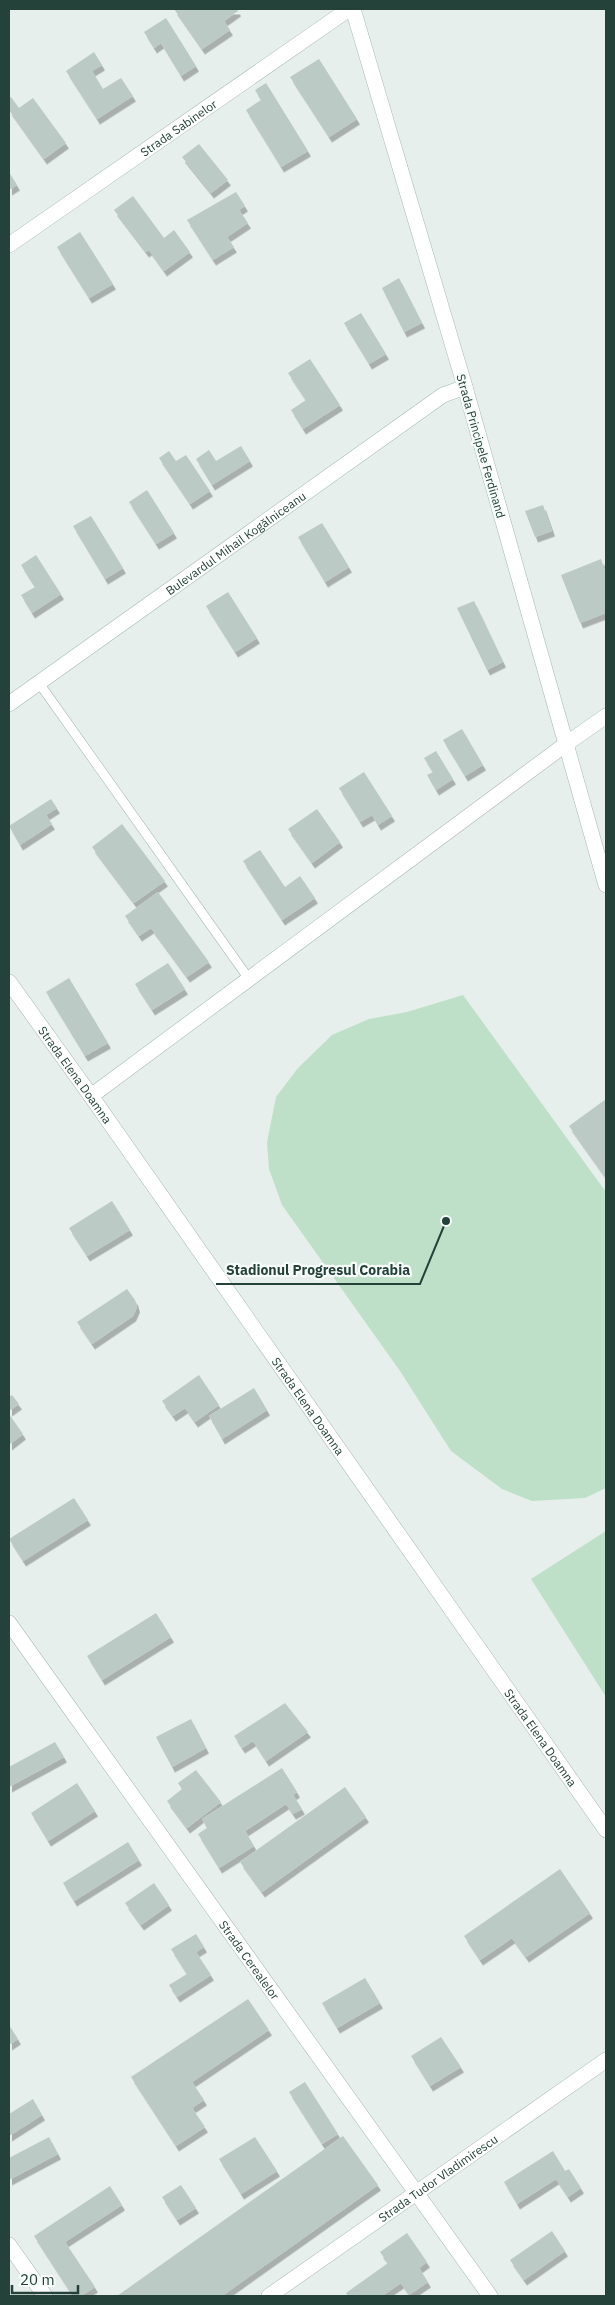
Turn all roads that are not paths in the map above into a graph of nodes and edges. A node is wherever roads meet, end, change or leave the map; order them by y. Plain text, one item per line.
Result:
1 (349, 9) edge
2 (353, 9) edge
3 (9, 245) edge
4 (465, 387) junction
5 (39, 683) junction
6 (9, 704) edge
7 (606, 716) edge
8 (566, 744) junction
9 (606, 885) edge
10 (249, 979) junction
11 (9, 982) edge
12 (91, 1096) junction
13 (9, 1623) edge
14 (606, 1830) edge
15 (606, 2060) edge
16 (417, 2192) junction
17 (9, 2245) edge
18 (45, 2296) edge
19 (269, 2296) edge
20 (490, 2296) edge

1 - 3 street, Strada Sabinelor
2 - 4 street, Strada Principele Ferdinand
4 - 5 street, Bulevardul Mihail Kogălniceanu
4 - 8 street, Strada Principele Ferdinand
5 - 6 street, Bulevardul Mihail Kogălniceanu
5 - 10 lane
7 - 8 street
8 - 9 street, Strada Principele Ferdinand
8 - 10 street
10 - 12 street
11 - 12 street, Strada Elena Doamna
12 - 14 street, Strada Elena Doamna
13 - 16 street, Strada Cerealelor
15 - 16 street, Strada Tudor Vladimirescu
16 - 19 street, Strada Tudor Vladimirescu
16 - 20 street, Strada Cerealelor
17 - 18 street

